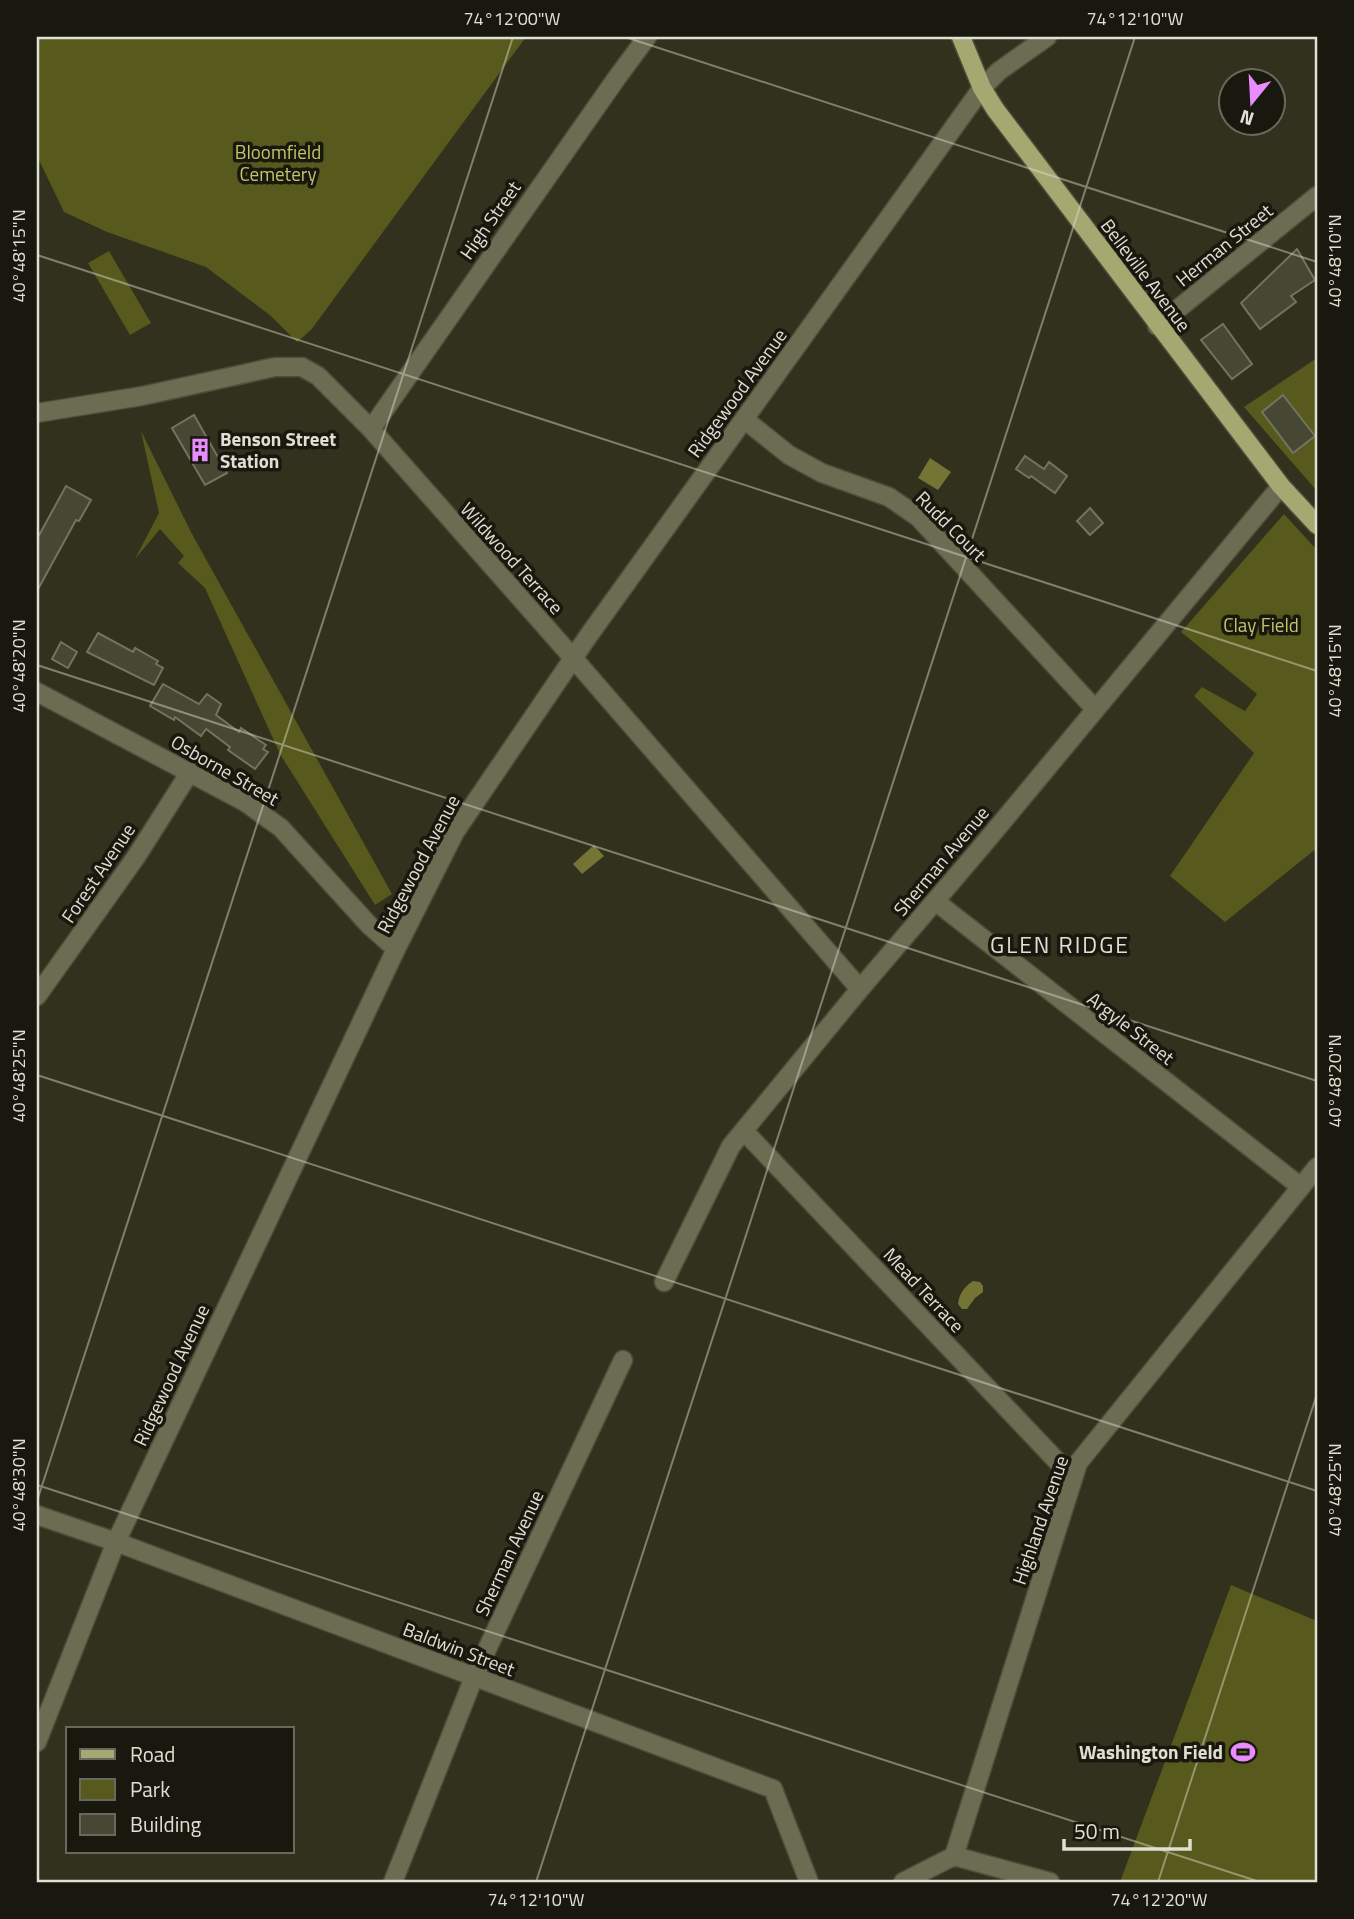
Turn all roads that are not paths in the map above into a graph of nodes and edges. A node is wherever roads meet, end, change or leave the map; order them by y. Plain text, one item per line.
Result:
1 (647, 37) edge
2 (961, 37) edge
3 (1047, 37) edge
4 (982, 88) junction
5 (1317, 196) edge
6 (1157, 326) junction
7 (37, 413) edge
8 (744, 419) junction
9 (370, 429) junction
10 (1281, 486) junction
11 (1317, 525) edge
12 (573, 659) junction
13 (37, 692) edge
14 (1095, 709) junction
15 (190, 772) junction
16 (935, 901) junction
17 (400, 941) junction
18 (860, 989) junction
19 (37, 996) edge
20 (744, 1131) junction
21 (1317, 1167) edge
22 (1301, 1187) junction
23 (664, 1282) dead end
24 (623, 1360) dead end
25 (1073, 1478) junction
26 (37, 1515) edge
27 (116, 1542) junction
28 (474, 1677) junction
29 (37, 1742) edge
30 (954, 1856) junction
31 (393, 1882) edge
32 (809, 1882) edge
33 (903, 1882) edge
34 (1050, 1882) edge

1 - 9 street, High Street
2 - 4 main road, Belleville Avenue
3 - 4 street, Ridgewood Avenue
4 - 6 main road, Belleville Avenue
4 - 8 street, Ridgewood Avenue
5 - 6 street, Herman Street
6 - 10 main road, Belleville Avenue
7 - 9 street, Wildwood Terrace
8 - 12 street, Ridgewood Avenue
8 - 14 street, Rudd Court
9 - 12 street, Wildwood Terrace
10 - 11 main road, Belleville Avenue
10 - 14 street, Sherman Avenue
12 - 17 street, Ridgewood Avenue
12 - 18 street, Wildwood Terrace
13 - 15 street, Osborne Street
14 - 16 street, Sherman Avenue
15 - 17 street, Osborne Street
15 - 19 street, Forest Avenue
16 - 18 street, Sherman Avenue
16 - 22 street, Argyle Street
17 - 27 street, Ridgewood Avenue
18 - 20 street, Sherman Avenue
20 - 23 street, Sherman Avenue
20 - 25 street, Mead Terrace
21 - 22 street, Highland Avenue
22 - 25 street, Highland Avenue
24 - 28 street, Sherman Avenue
25 - 30 street, Highland Avenue
26 - 27 street, Baldwin Street
27 - 28 street, Baldwin Street
27 - 29 street, Ridgewood Avenue
28 - 31 street, Sherman Avenue
28 - 32 street, Baldwin Street
30 - 33 street
30 - 34 street

